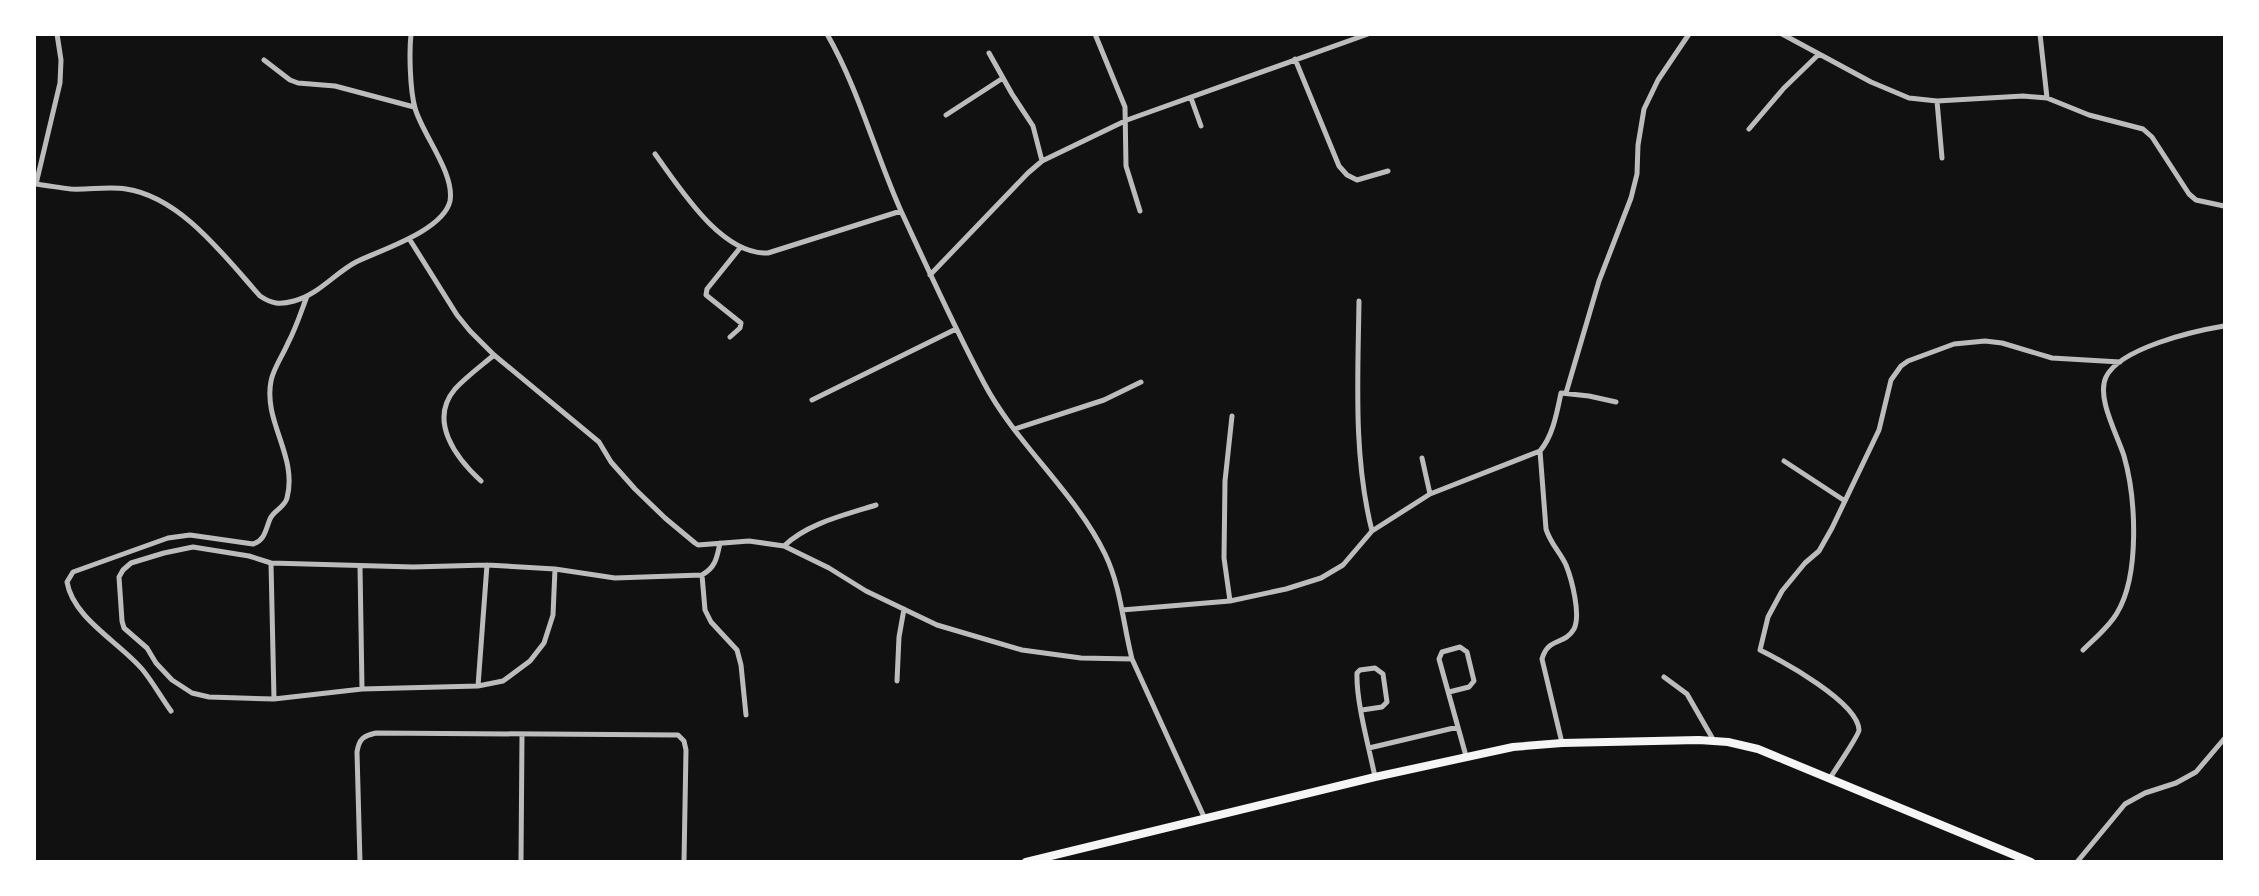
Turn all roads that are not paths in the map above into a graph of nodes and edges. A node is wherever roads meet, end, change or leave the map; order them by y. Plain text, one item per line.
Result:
1 (57, 34) edge
2 (411, 34) edge
3 (827, 34) edge
4 (1095, 34) edge
5 (1368, 34) edge
6 (1689, 34) edge
7 (1782, 34) edge
8 (2040, 34) edge
9 (989, 54) dead end
10 (1819, 54) junction
11 (1295, 59) junction
12 (264, 60) dead end
13 (1003, 78) junction
14 (1191, 98) junction
15 (2047, 98) junction
16 (1937, 101) junction
17 (414, 107) junction
18 (946, 115) dead end
19 (1127, 120) junction
20 (1201, 126) dead end
21 (1749, 129) dead end
22 (655, 154) dead end
23 (1942, 158) dead end
24 (1042, 161) junction
25 (1388, 171) dead end
26 (35, 184) edge
27 (2224, 206) edge
28 (901, 211) junction
29 (1140, 211) dead end
30 (410, 240) junction
31 (740, 248) junction
32 (930, 275) junction
33 (307, 296) junction
34 (1359, 301) dead end
35 (2224, 326) edge
36 (956, 328) junction
37 (730, 337) dead end
38 (494, 355) junction
39 (2120, 362) junction
40 (1141, 382) dead end
41 (1566, 393) junction
42 (812, 400) dead end
43 (1616, 402) dead end
44 (1232, 416) dead end
45 (1015, 429) junction
46 (1540, 451) junction
47 (1422, 458) dead end
48 (1784, 461) dead end
49 (481, 481) dead end
50 (1430, 494) junction
51 (1845, 501) junction
52 (876, 505) dead end
53 (1372, 531) junction
54 (720, 543) junction
55 (784, 546) junction
56 (271, 562) junction
57 (487, 565) junction
58 (360, 566) junction
59 (555, 569) junction
60 (702, 575) junction
61 (1230, 601) junction
62 (904, 609) junction
63 (1122, 610) junction
64 (2083, 650) dead end
65 (1132, 659) junction
66 (1664, 677) dead end
67 (897, 681) dead end
68 (478, 686) junction
69 (362, 689) junction
70 (1449, 692) junction
71 (274, 699) junction
72 (1362, 710) junction
73 (171, 711) dead end
74 (746, 715) dead end
75 (1458, 728) junction
76 (522, 735) junction
77 (2224, 739) edge
78 (1714, 741) junction
79 (1562, 743) junction
80 (1369, 748) junction
81 (1466, 756) junction
82 (1375, 777) junction
83 (1830, 778) junction
84 (1205, 819) junction
85 (360, 861) edge
86 (521, 861) edge
87 (684, 861) edge
88 (1026, 861) edge
89 (2031, 861) edge
90 (2077, 861) edge

1 - 26 street
2 - 17 street
3 - 28 street
4 - 19 street
5 - 11 street
6 - 41 street
7 - 10 street
8 - 15 street
9 - 13 street
10 - 16 street
10 - 21 street
11 - 14 street
11 - 25 street
12 - 17 street
13 - 18 street
13 - 24 street
14 - 19 street
14 - 20 street
15 - 16 street
15 - 27 street
16 - 23 street
17 - 30 street
19 - 24 street
19 - 29 street
22 - 31 street
24 - 32 street
26 - 33 street
28 - 31 street
28 - 32 street
30 - 33 street
30 - 38 street
31 - 37 street
32 - 36 street
33 - 73 street
34 - 53 street
35 - 39 street
36 - 42 street
36 - 45 street
38 - 49 street
38 - 54 street
39 - 51 street
39 - 64 street
40 - 45 street
41 - 43 street
41 - 46 street
44 - 61 street
45 - 63 street
46 - 50 street
46 - 79 street
47 - 50 street
48 - 51 street
50 - 53 street
51 - 83 street
52 - 55 street
53 - 61 street
54 - 55 street
54 - 60 street
55 - 62 street
56 - 58 street
56 - 71 street
56 - 71 street
57 - 58 street
57 - 59 street
57 - 68 street
58 - 69 street
59 - 60 street
59 - 68 street
60 - 74 street
61 - 63 street
62 - 65 street
62 - 67 street
63 - 65 street
65 - 84 street
66 - 78 street
68 - 69 street
69 - 71 street
70 - 70 street
70 - 75 street
72 - 72 street
72 - 80 street
75 - 80 street
75 - 81 street
76 - 85 street
76 - 86 street
76 - 87 street
77 - 90 street
78 - 79 main road
78 - 83 main road
79 - 81 main road
80 - 82 street
81 - 82 main road
82 - 84 main road
83 - 89 main road
84 - 88 main road

